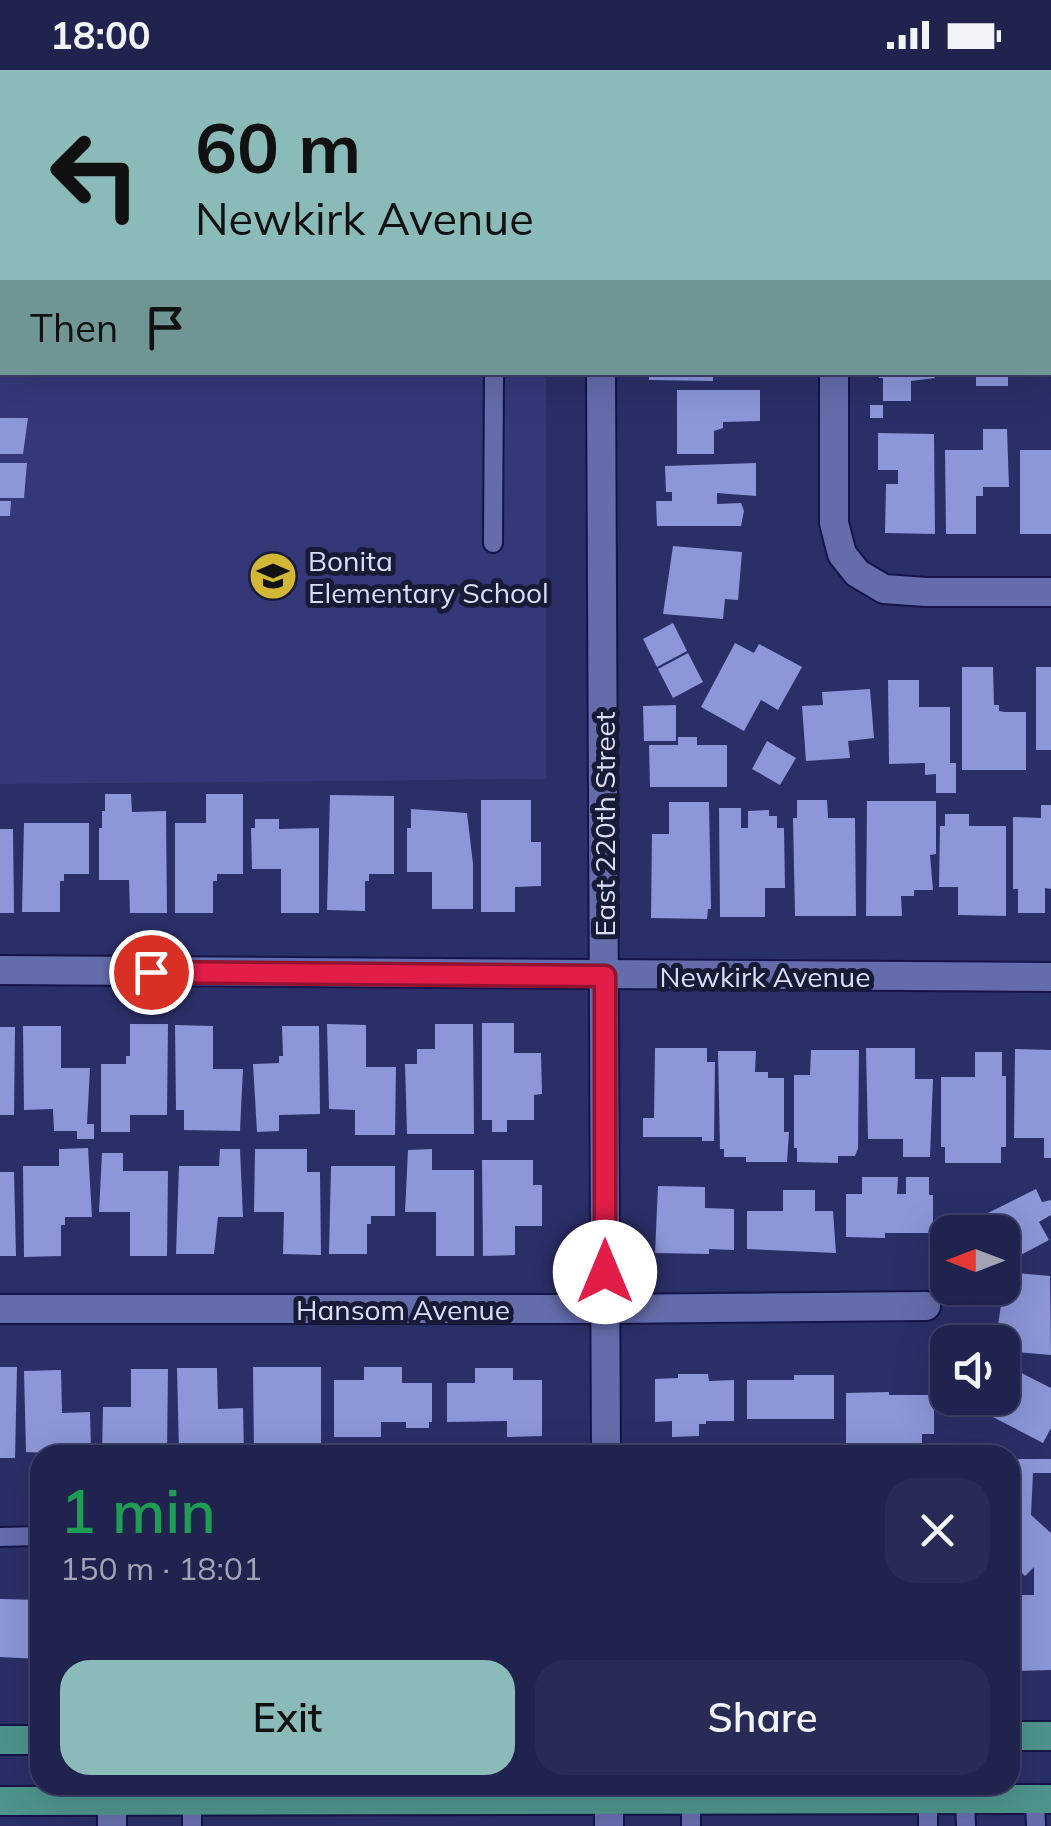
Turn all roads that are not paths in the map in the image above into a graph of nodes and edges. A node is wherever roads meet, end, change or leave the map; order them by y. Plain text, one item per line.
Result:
1 (494, 375) edge
2 (600, 375) edge
3 (834, 375) edge
4 (493, 542) dead end
5 (1051, 592) edge
6 (0, 970) edge
7 (605, 976) junction
8 (1051, 977) edge
9 (926, 1306) dead end
10 (0, 1309) edge
11 (605, 1310) junction
12 (606, 1445) edge
13 (30, 1536) edge
14 (0, 1538) edge
15 (1020, 1736) edge
16 (1051, 1736) edge
17 (0, 1740) edge
18 (30, 1740) edge
19 (0, 1801) edge
20 (609, 1803) edge
21 (112, 1804) edge
22 (1040, 1808) edge
23 (691, 1812) edge
24 (928, 1812) edge
25 (966, 1812) edge
26 (192, 1813) edge

1 - 4 lane
2 - 7 street, East 220th Street
3 - 5 street
6 - 7 street, Newkirk Avenue
7 - 8 street, Newkirk Avenue
7 - 11 street, East 220th Street
9 - 11 street, Hansom Avenue
10 - 11 street, Hansom Avenue
11 - 12 street, East 220th Street
13 - 14 lane
15 - 16 main road
17 - 18 main road
19 - 21 main road
20 - 23 main road
20 - 26 main road
21 - 26 main road
22 - 25 main road
23 - 24 main road
24 - 25 main road

